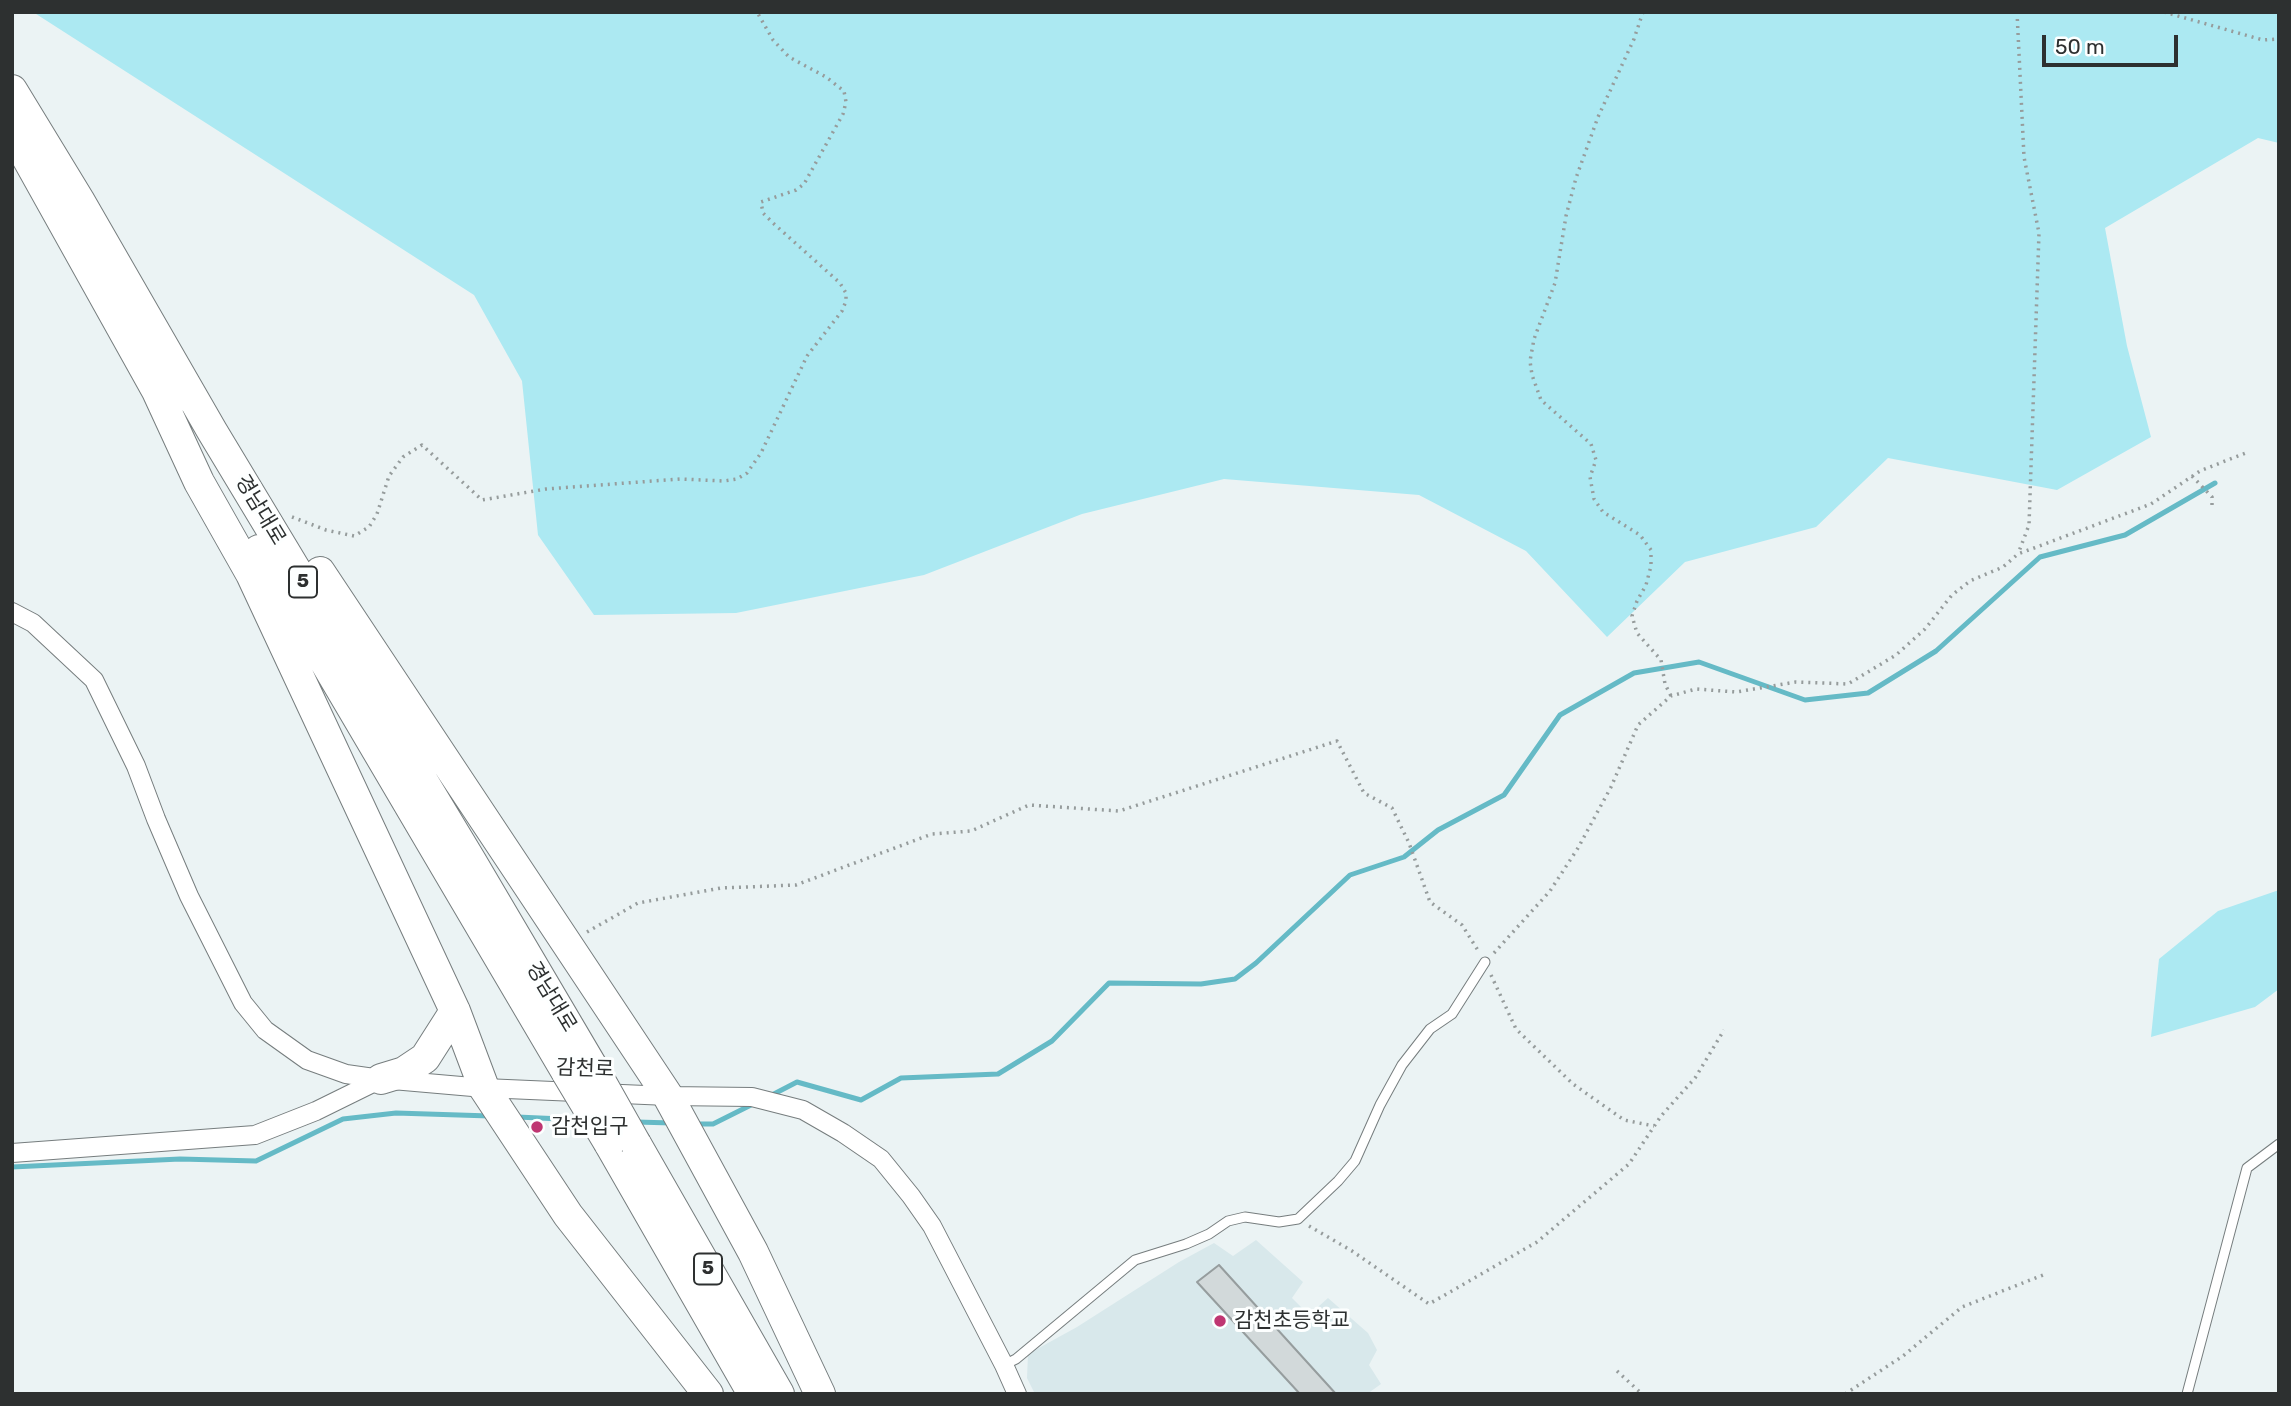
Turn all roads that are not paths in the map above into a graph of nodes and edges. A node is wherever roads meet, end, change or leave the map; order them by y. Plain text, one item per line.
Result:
1 (12, 90) edge
2 (12, 131) edge
3 (157, 391) junction
4 (212, 431) junction
5 (12, 612) edge
6 (1485, 961) road end
7 (455, 1012) junction
8 (582, 1073) junction
9 (381, 1079) junction
10 (498, 1109) junction
11 (678, 1114) junction
12 (622, 1143) junction
13 (2279, 1144) edge
14 (12, 1153) edge
15 (1004, 1365) junction
16 (708, 1394) edge
17 (753, 1394) edge
18 (779, 1394) edge
19 (820, 1394) edge
20 (1017, 1394) edge
21 (2188, 1394) edge

1 - 4 highway, 경남대로 / 5
2 - 3 highway, 경남대로 / 5
3 - 7 highway
3 - 8 highway, 경남대로 / 5
4 - 8 highway, 경남대로 / 5
4 - 11 highway
5 - 9 street, 감천로
6 - 15 lane
7 - 9 highway
7 - 10 highway
8 - 12 highway, 5, bridge
9 - 10 street, 감천로
9 - 14 street
10 - 11 street, 감천로
10 - 16 highway
11 - 15 street, 감천로
11 - 19 highway
12 - 17 highway
12 - 18 highway, 5
13 - 21 lane
15 - 20 street, 감천로

